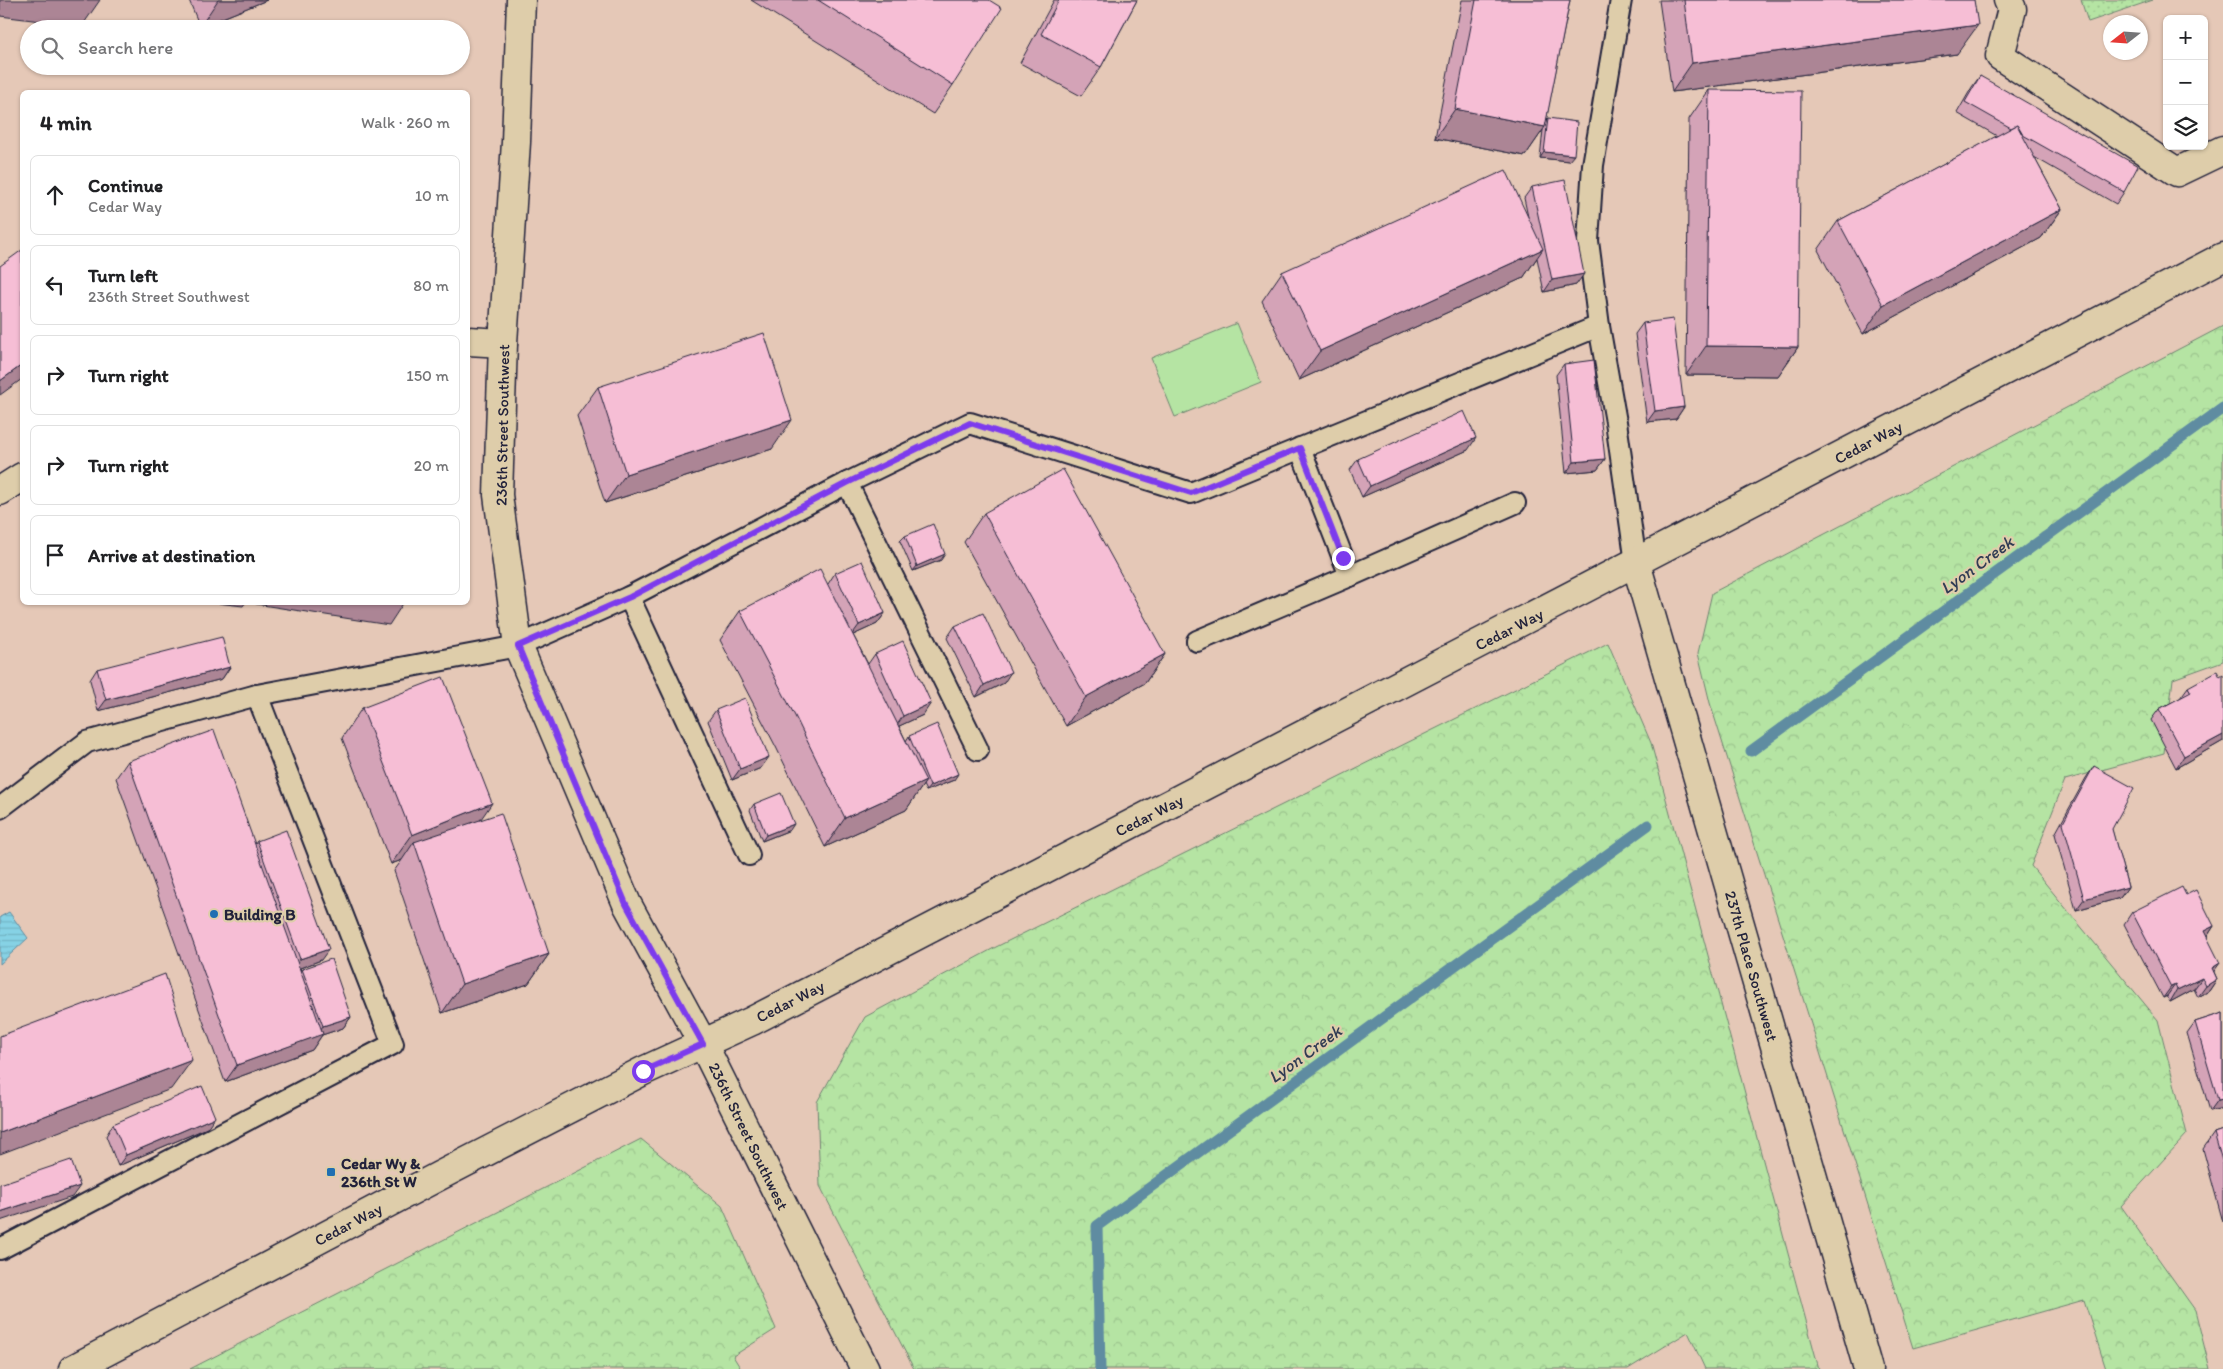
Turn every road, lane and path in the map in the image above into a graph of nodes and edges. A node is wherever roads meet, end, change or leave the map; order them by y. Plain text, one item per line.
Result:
1 (521, 0) edge
2 (1621, 0) edge
3 (2008, 0) edge
4 (2223, 150) edge
5 (2223, 257) edge
6 (1599, 326) junction
7 (470, 341) edge
8 (503, 342) junction
9 (1300, 448) junction
10 (20, 478) edge
11 (847, 483) junction
12 (0, 491) edge
13 (1514, 503) dead end
14 (1636, 563) junction
15 (1350, 576) junction
16 (630, 597) junction
17 (1197, 641) dead end
18 (518, 646) junction
19 (257, 695) junction
20 (978, 750) dead end
21 (0, 808) edge
22 (749, 855) dead end
23 (703, 1044) junction
24 (0, 1249) edge
25 (73, 1369) edge
26 (865, 1369) edge
27 (1868, 1369) edge

1 - 8 main road, 236th Street Southwest
2 - 6 lane
3 - 4 main road
5 - 14 main road, Cedar Way
6 - 9 lane
6 - 14 lane
7 - 8 main road
8 - 18 main road, 236th Street Southwest
9 - 11 lane
9 - 15 lane
10 - 12 main road
11 - 16 lane
11 - 20 lane
13 - 15 lane
14 - 23 main road, Cedar Way
14 - 27 main road, 237th Place Southwest
15 - 17 lane
16 - 18 lane
16 - 22 lane
18 - 19 lane
18 - 23 main road, 236th Street Southwest
19 - 21 lane
19 - 24 lane
23 - 25 main road, Cedar Way
23 - 26 main road, 236th Street Southwest

